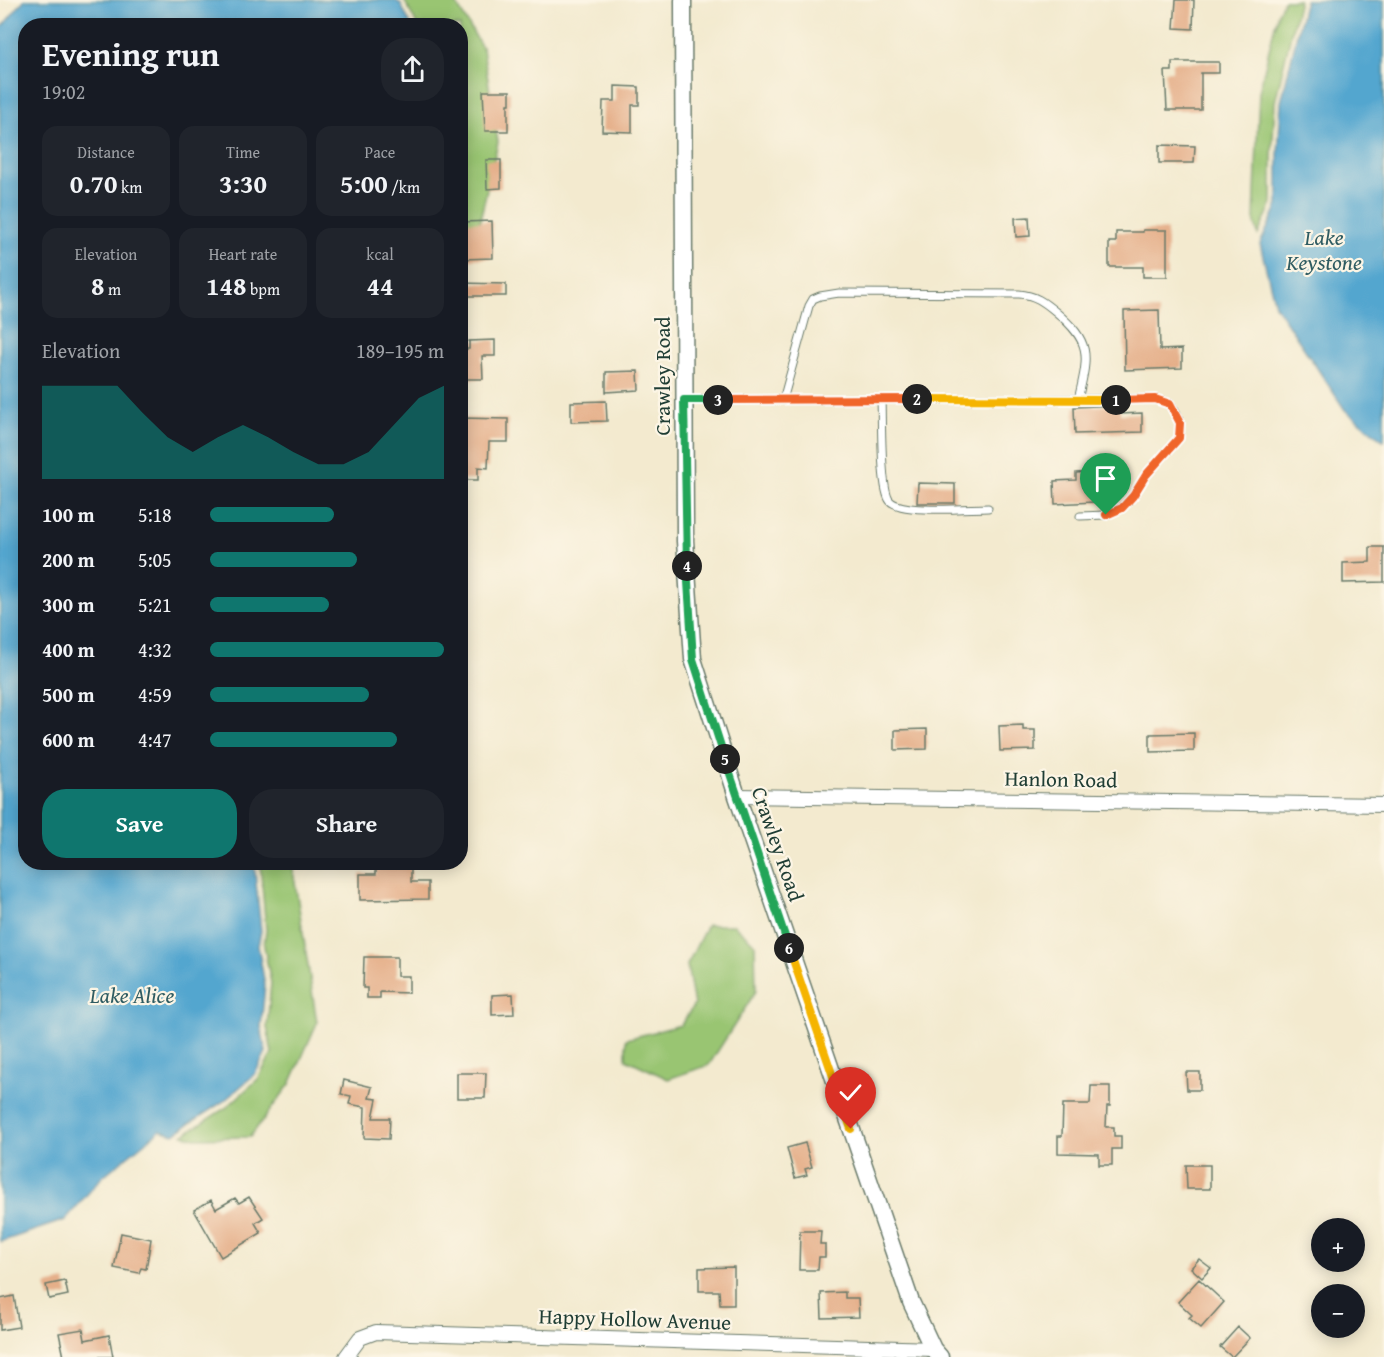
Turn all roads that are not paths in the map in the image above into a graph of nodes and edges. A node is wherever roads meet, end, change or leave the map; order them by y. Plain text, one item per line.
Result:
1 (683, 0) edge
2 (881, 399) junction
3 (684, 400) junction
4 (783, 400) junction
5 (1078, 400) junction
6 (988, 508) dead end
7 (1080, 516) dead end
8 (737, 796) junction
9 (1384, 805) edge
10 (936, 1353) edge
11 (346, 1357) edge

1 - 3 street, Crawley Road
2 - 4 lane
2 - 5 lane
2 - 6 lane
3 - 4 lane
3 - 8 street, Crawley Road
4 - 5 lane
5 - 7 lane
8 - 9 street, Hanlon Road
8 - 10 street, Crawley Road
10 - 11 street, Happy Hollow Avenue

